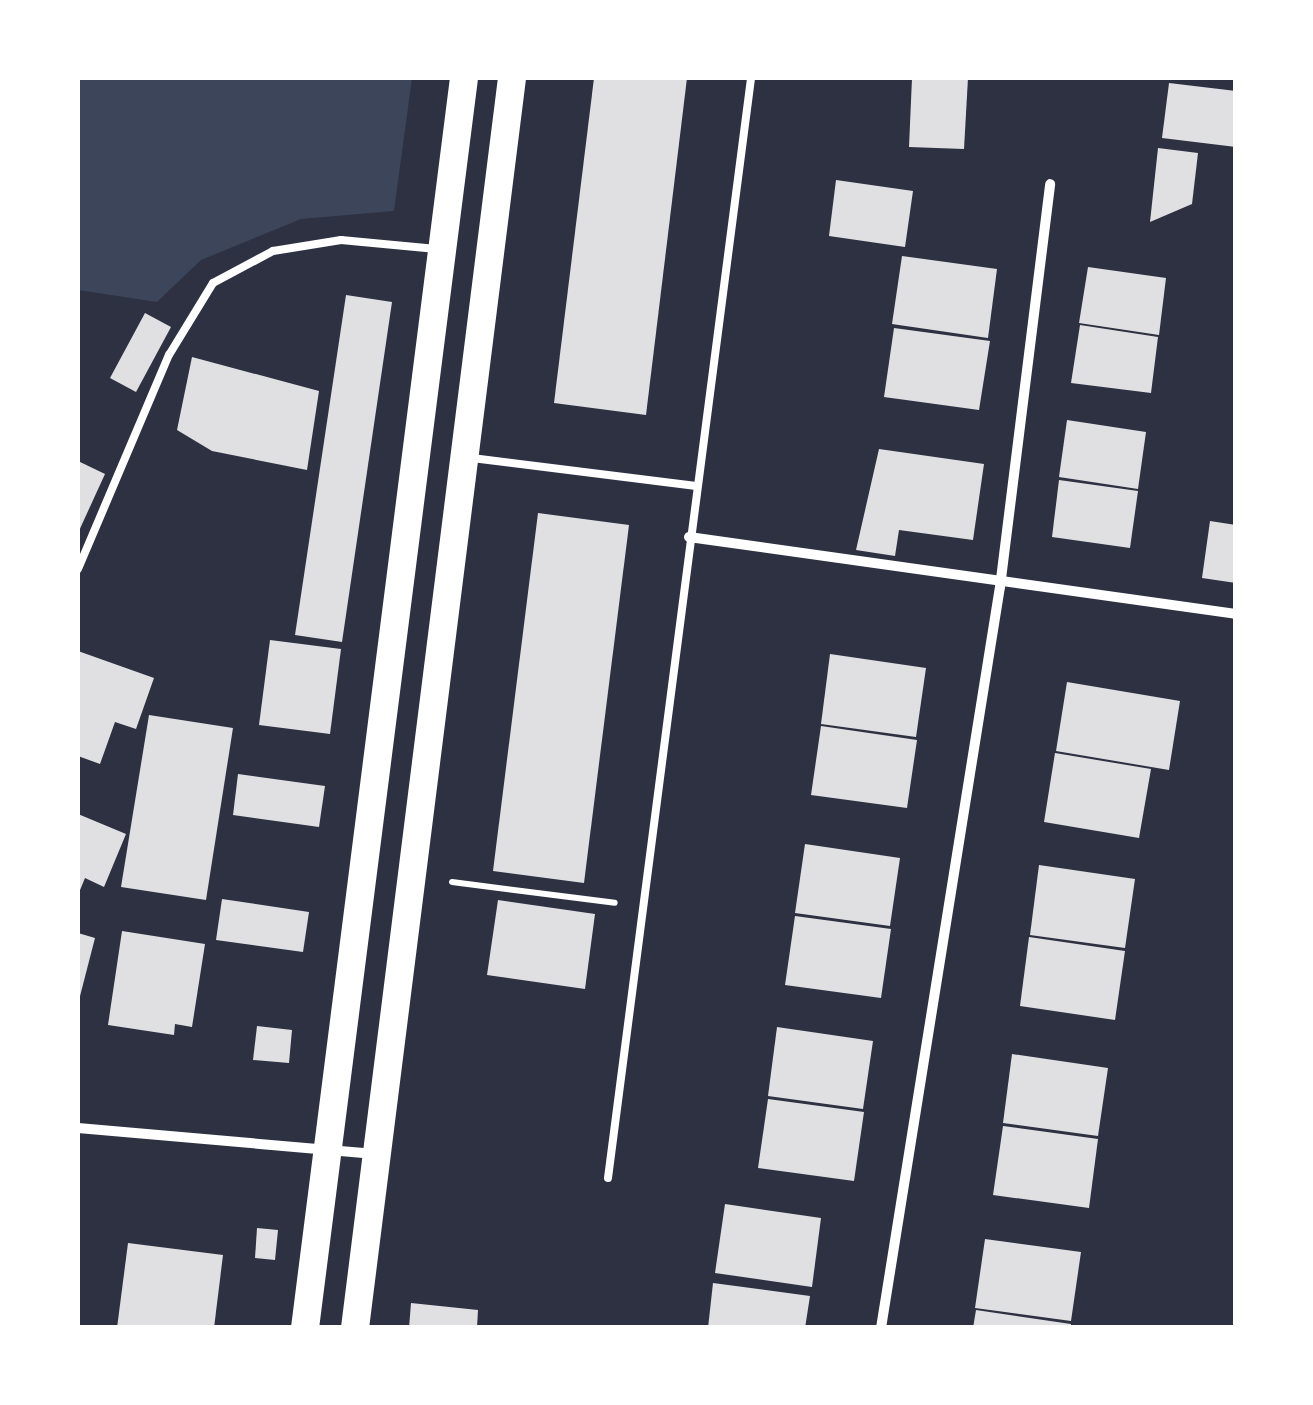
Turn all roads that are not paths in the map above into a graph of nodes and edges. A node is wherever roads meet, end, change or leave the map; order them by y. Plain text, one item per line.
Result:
1 (464, 78) edge
2 (512, 78) edge
3 (752, 78) edge
4 (1050, 184) dead end
5 (442, 250) junction
6 (465, 457) junction
7 (696, 486) junction
8 (689, 537) junction
9 (78, 569) edge
10 (1000, 587) junction
11 (1236, 614) edge
12 (78, 1128) edge
13 (328, 1150) junction
14 (377, 1154) junction
15 (608, 1178) dead end
16 (304, 1328) edge
17 (355, 1328) edge
18 (881, 1328) edge

1 - 5 highway
2 - 6 highway
3 - 7 lane
4 - 10 street
5 - 9 lane
5 - 13 highway
6 - 7 lane
6 - 14 highway
7 - 8 lane
8 - 10 street
8 - 15 lane
10 - 11 street
10 - 18 street
12 - 13 street
13 - 14 street
13 - 16 highway
14 - 17 highway

